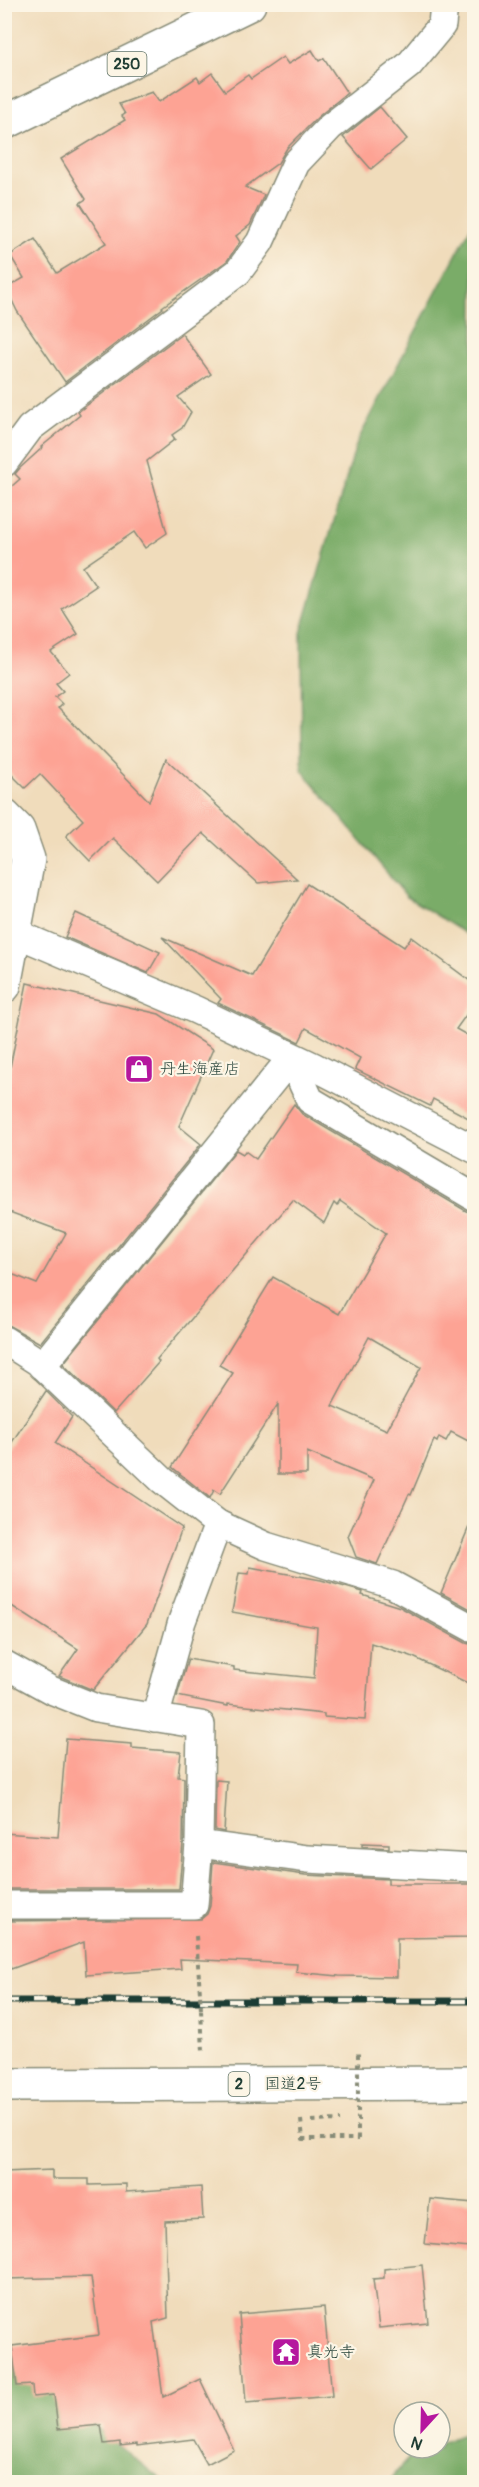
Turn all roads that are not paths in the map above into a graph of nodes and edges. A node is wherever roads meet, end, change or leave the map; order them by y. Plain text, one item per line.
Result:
1 (249, 4) edge
2 (444, 4) edge
3 (4, 123) edge
4 (4, 463) edge
5 (4, 816) edge
6 (15, 933) junction
7 (4, 986) edge
8 (291, 1058) junction
9 (474, 1149) edge
10 (474, 1197) edge
11 (4, 1340) edge
12 (42, 1366) junction
13 (218, 1524) junction
14 (474, 1629) edge
15 (4, 1664) edge
16 (155, 1718) junction
17 (199, 1844) junction
18 (474, 1868) edge
19 (4, 1905) edge
20 (474, 2083) edge
21 (4, 2085) edge

1 - 3 main road, 250
2 - 4 street
5 - 6 main road
6 - 7 main road
6 - 8 street
8 - 9 street
8 - 10 street
8 - 12 street
11 - 12 street
12 - 13 street
13 - 14 street
13 - 16 street
15 - 16 street
16 - 17 street
17 - 18 street
17 - 19 street
20 - 21 main road, 国道2号 / 2

